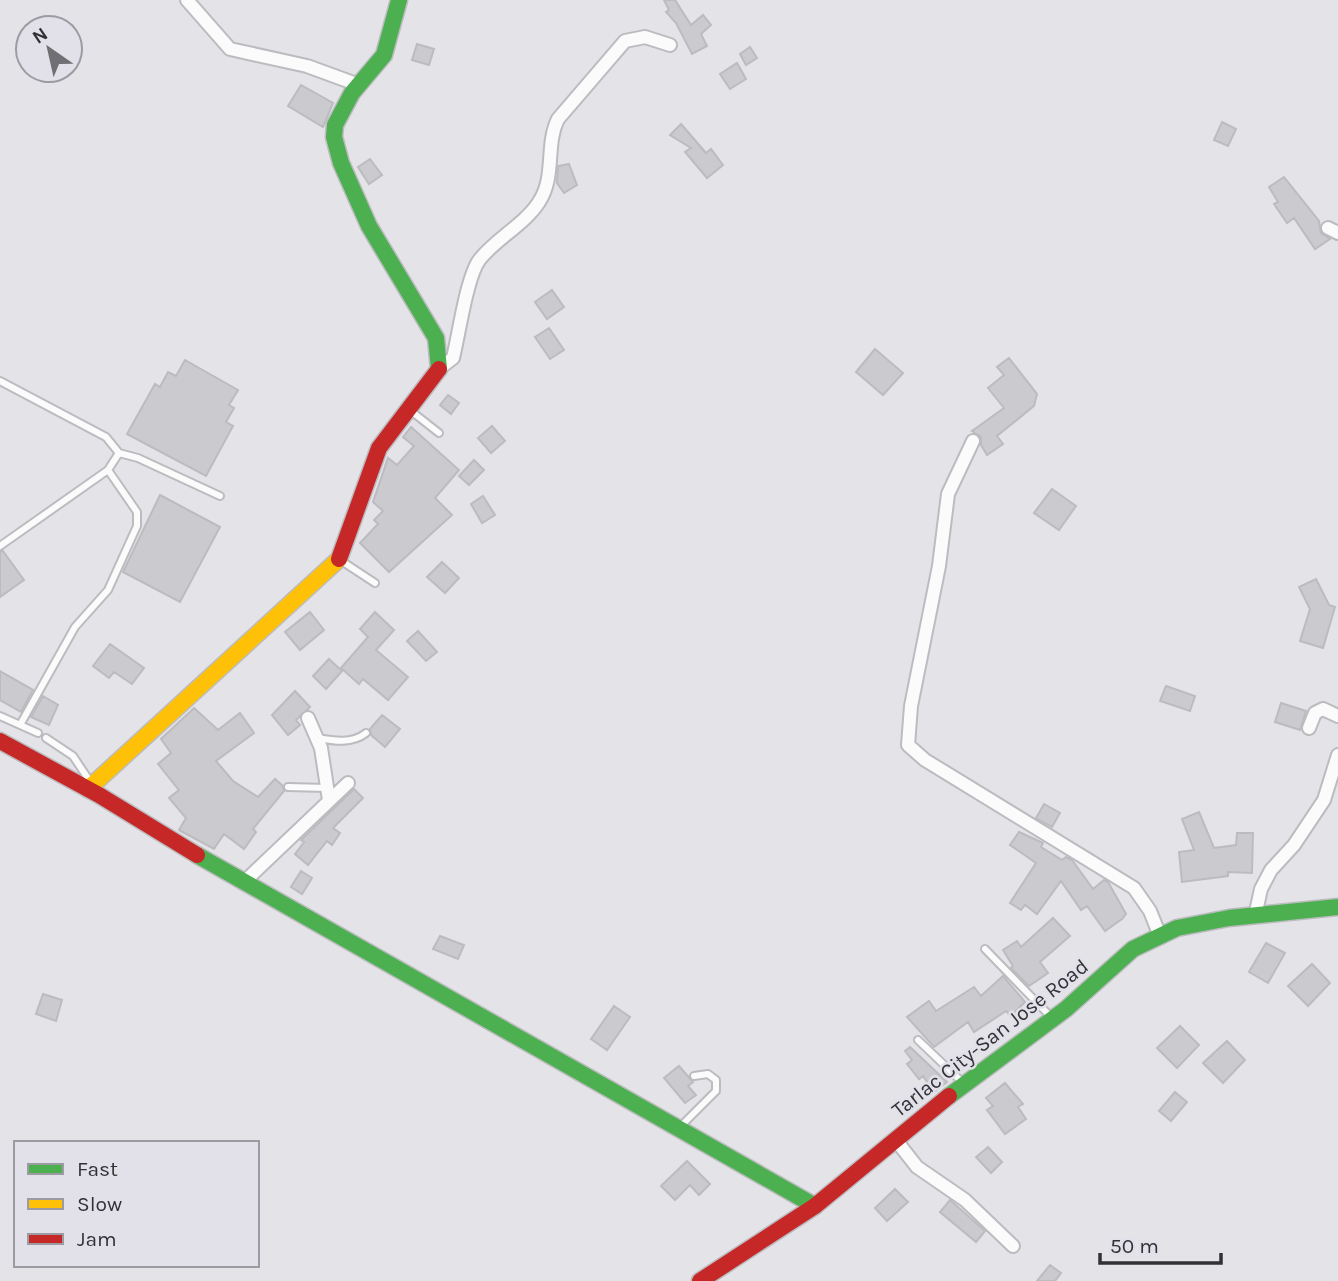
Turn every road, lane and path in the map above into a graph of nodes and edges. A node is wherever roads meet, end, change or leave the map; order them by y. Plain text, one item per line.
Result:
1 (187, 0) edge
2 (399, 0) edge
3 (670, 45) dead end
4 (359, 85) junction
5 (439, 368) junction
6 (0, 381) edge
7 (410, 410) junction
8 (439, 433) dead end
9 (973, 441) dead end
10 (119, 453) junction
11 (108, 470) junction
12 (220, 496) dead end
13 (0, 546) edge
14 (339, 559) junction
15 (375, 583) dead end
16 (0, 716) edge
17 (1338, 716) edge
18 (308, 718) dead end
19 (20, 725) junction
20 (1309, 728) dead end
21 (38, 733) dead end
22 (366, 733) dead end
23 (316, 737) junction
24 (46, 738) dead end
25 (0, 741) edge
26 (1338, 755) edge
27 (348, 783) dead end
28 (90, 787) junction
29 (288, 787) dead end
30 (328, 794) junction
31 (243, 883) junction
32 (1338, 907) edge
33 (1255, 916) junction
34 (1160, 936) junction
35 (985, 949) dead end
36 (1052, 1018) junction
37 (918, 1040) dead end
38 (694, 1076) dead end
39 (964, 1085) junction
40 (678, 1128) junction
41 (895, 1139) junction
42 (815, 1206) junction
43 (1013, 1246) dead end
44 (703, 1280) edge

1 - 4 street
2 - 4 street
3 - 5 street
4 - 5 street
5 - 7 street
6 - 10 lane
7 - 8 lane
7 - 14 street
9 - 34 street
10 - 11 lane
10 - 12 lane
11 - 13 lane
11 - 19 lane
14 - 15 lane
14 - 28 street
16 - 19 lane
17 - 20 street
18 - 23 street
19 - 21 lane
22 - 23 lane
23 - 30 street
24 - 28 lane
25 - 28 street
26 - 33 street
27 - 30 street
28 - 31 street
29 - 30 lane
30 - 31 street
31 - 40 street
32 - 33 street, Tarlac City-San Jose Road
33 - 34 street, Tarlac City-San Jose Road
34 - 36 street, Tarlac City-San Jose Road
35 - 36 lane
36 - 39 street, Tarlac City-San Jose Road
37 - 39 lane
38 - 40 lane
39 - 41 street, Tarlac City-San Jose Road
40 - 42 street
41 - 42 street, Tarlac City-San Jose Road
41 - 43 street
42 - 44 street, Tarlac City-San Jose Road

